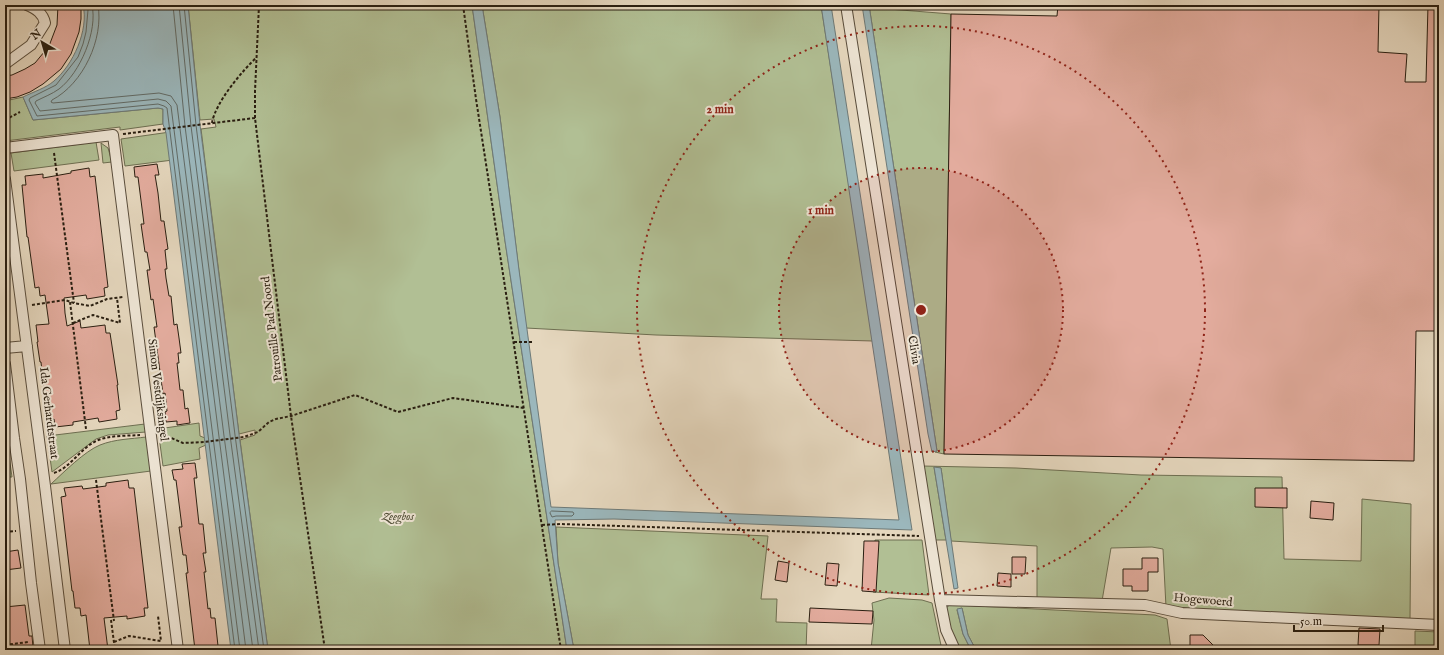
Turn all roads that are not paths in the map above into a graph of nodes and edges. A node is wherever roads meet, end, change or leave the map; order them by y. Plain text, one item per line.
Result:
1 (846, 5) edge
2 (33, 6) edge
3 (5, 64) edge
4 (5, 148) edge
5 (5, 179) edge
6 (27, 346) junction
7 (5, 348) edge
8 (5, 364) edge
9 (940, 600) junction
10 (1439, 625) edge
11 (39, 645) edge
12 (65, 650) edge
13 (178, 650) edge
14 (955, 650) edge

1 - 9 street, Clivia
2 - 3 street
4 - 13 street, Simon Vestdijksingel
5 - 6 street, Ida Gerhardtstraat
6 - 7 street
6 - 12 street, Ida Gerhardtstraat
8 - 11 street
9 - 10 street, Hogewoerd
9 - 14 street, Clivia

